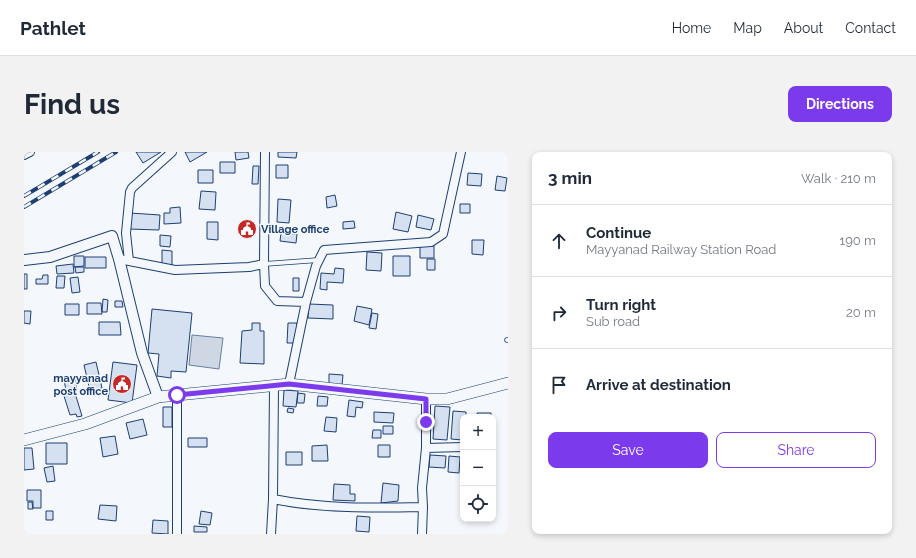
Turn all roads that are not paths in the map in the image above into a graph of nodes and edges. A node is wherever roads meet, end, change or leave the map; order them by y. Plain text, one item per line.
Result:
1 (30, 152) edge
2 (172, 152) edge
3 (265, 152) edge
4 (461, 152) edge
5 (24, 155) edge
6 (24, 260) edge
7 (124, 260) junction
8 (318, 263) junction
9 (264, 264) junction
10 (306, 302) junction
11 (508, 382) edge
12 (289, 384) junction
13 (274, 386) junction
14 (177, 395) junction
15 (158, 397) junction
16 (426, 399) junction
17 (24, 440) edge
18 (460, 447) edge
19 (426, 448) junction
20 (274, 499) junction
21 (423, 507) junction
22 (178, 534) edge
23 (271, 534) edge
24 (422, 534) edge

1 - 5 street
2 - 7 street
3 - 9 street
4 - 8 street
6 - 7 street
7 - 9 street
7 - 15 street
8 - 9 lane
8 - 10 street
9 - 10 street
10 - 12 street
11 - 16 main road
12 - 13 main road
12 - 16 main road
13 - 14 main road
13 - 20 street
14 - 15 main road
14 - 22 street
15 - 17 main road
16 - 19 street
18 - 19 street
19 - 21 street
20 - 21 street
20 - 23 street
21 - 24 street

